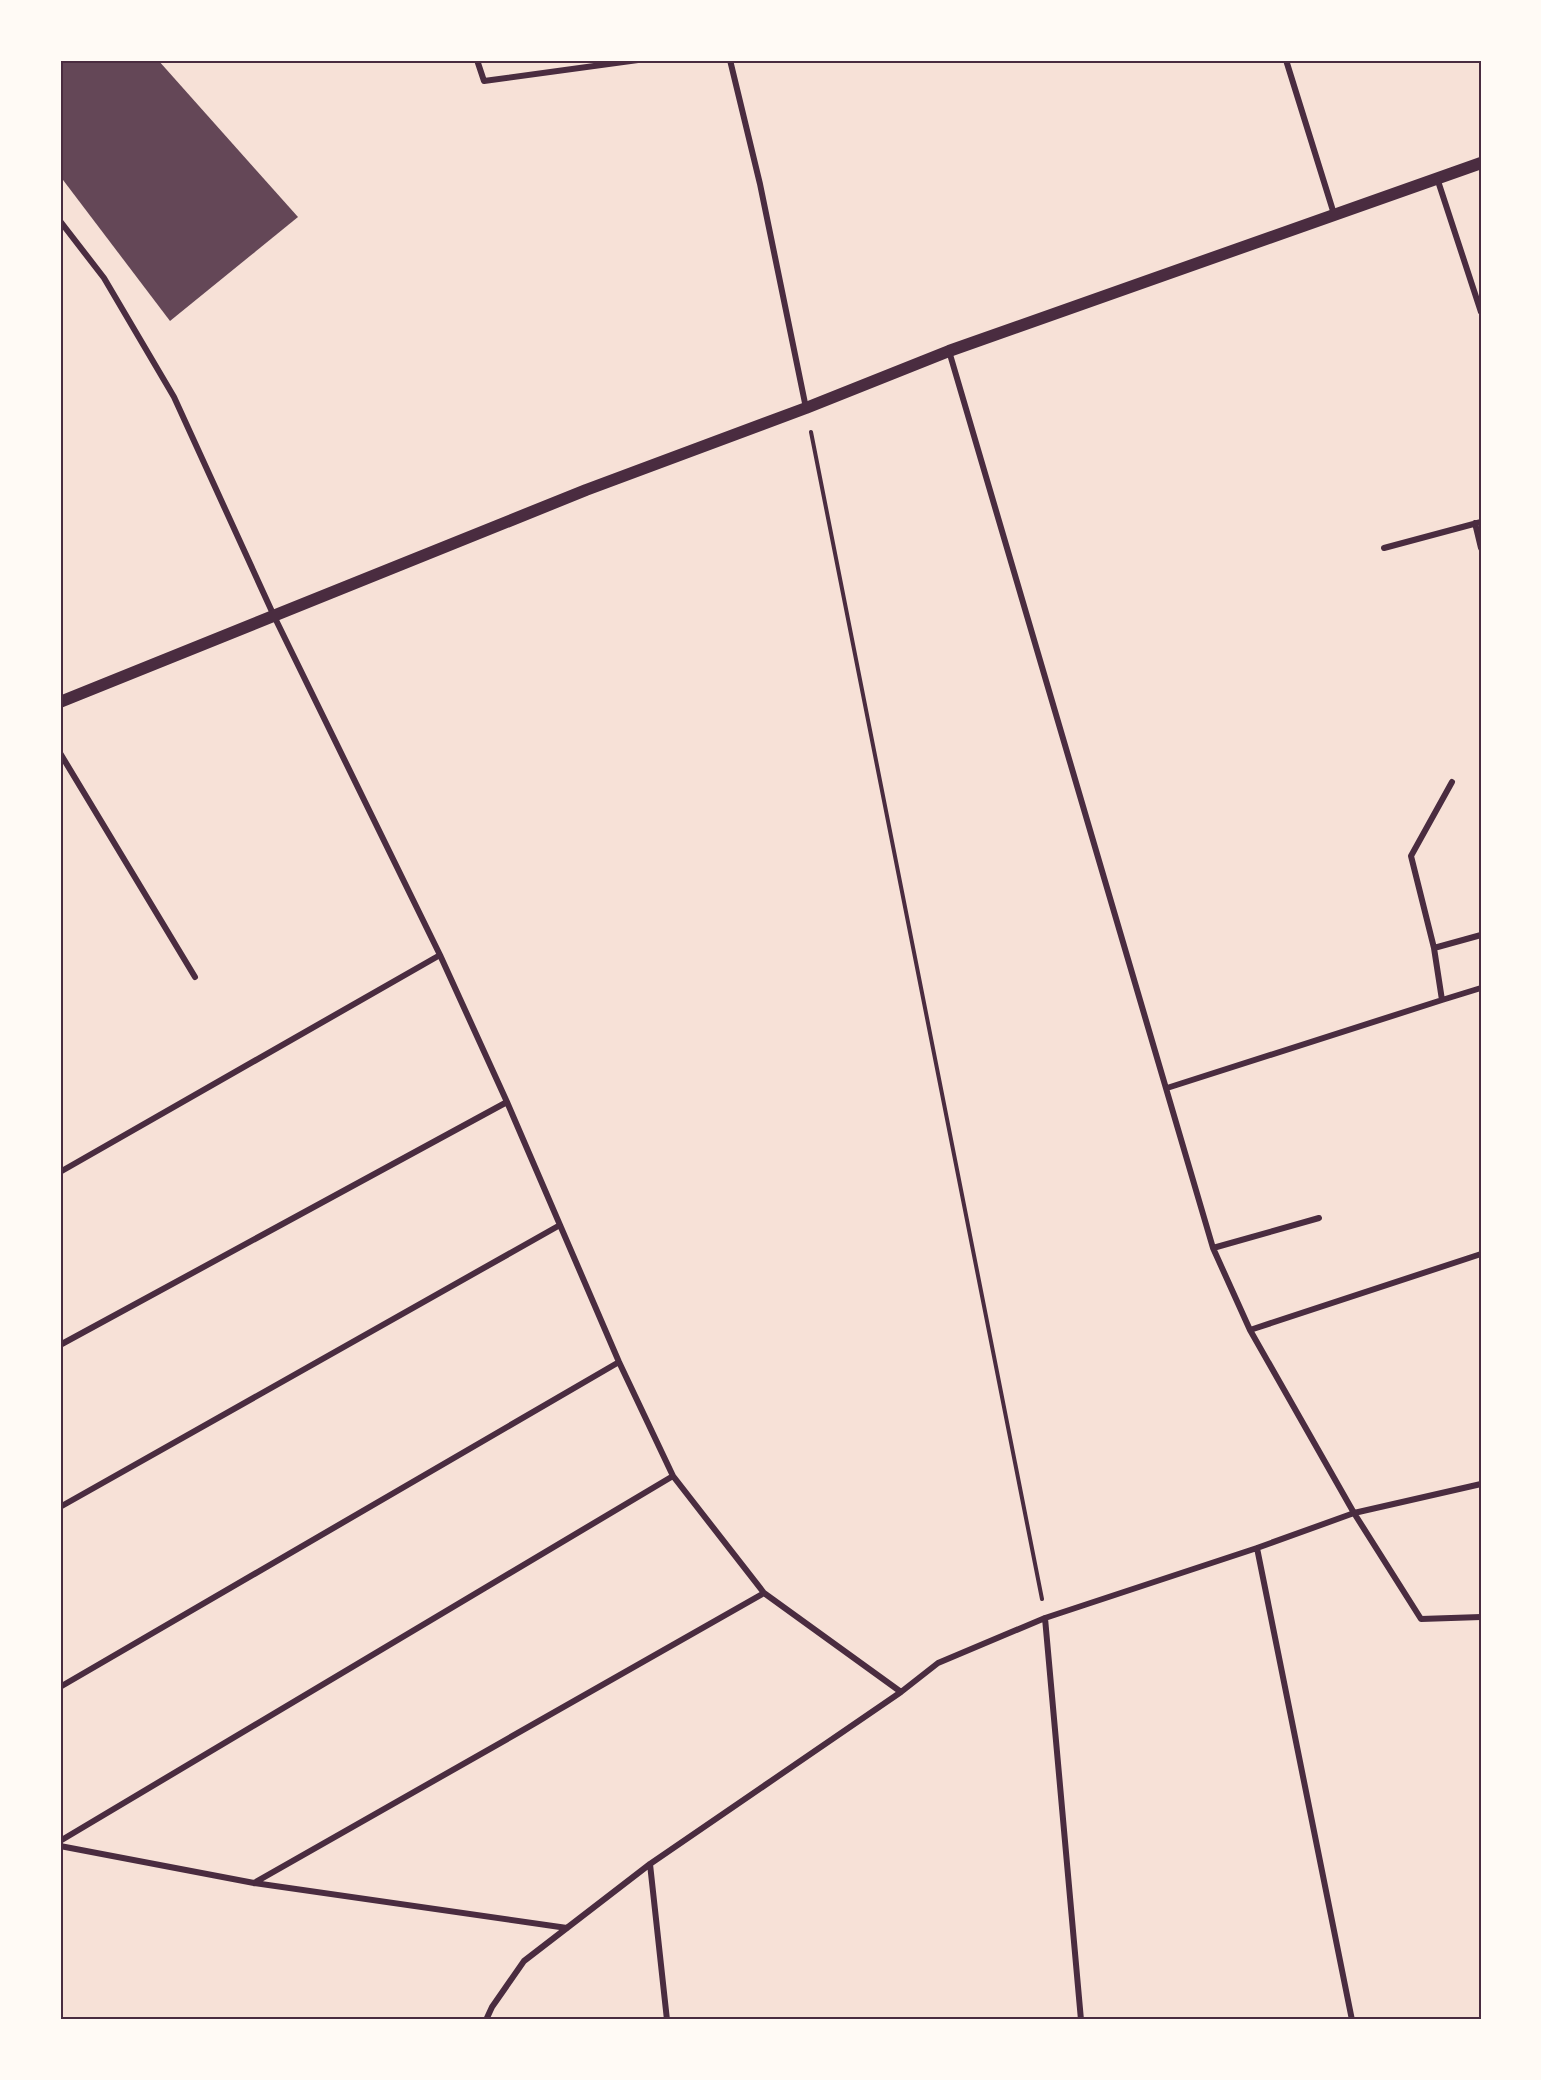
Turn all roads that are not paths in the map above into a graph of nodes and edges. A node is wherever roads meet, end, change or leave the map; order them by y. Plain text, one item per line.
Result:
1 (477, 60) edge
2 (638, 60) edge
3 (730, 60) edge
4 (1286, 60) edge
5 (1481, 163) edge
6 (1437, 177) junction
7 (1334, 214) junction
8 (60, 221) edge
9 (1481, 312) edge
10 (949, 351) junction
11 (806, 408) junction
12 (1478, 523) edge
13 (1384, 548) dead end
14 (1481, 548) edge
15 (274, 616) junction
16 (60, 702) edge
17 (60, 753) edge
18 (1452, 782) dead end
19 (1481, 935) edge
20 (1434, 948) junction
21 (440, 955) junction
22 (195, 977) dead end
23 (1481, 988) edge
24 (1442, 1000) junction
25 (1167, 1088) junction
26 (507, 1102) junction
27 (60, 1172) edge
28 (1319, 1218) dead end
29 (560, 1225) junction
30 (1213, 1248) junction
31 (1481, 1254) edge
32 (1250, 1330) junction
33 (60, 1345) edge
34 (619, 1362) junction
35 (673, 1476) junction
36 (1481, 1485) edge
37 (60, 1508) edge
38 (1354, 1513) junction
39 (1257, 1548) junction
40 (764, 1593) junction
41 (1481, 1617) edge
42 (1045, 1618) junction
43 (60, 1686) edge
44 (901, 1692) junction
45 (60, 1841) edge
46 (60, 1846) edge
47 (650, 1864) junction
48 (254, 1883) junction
49 (567, 1928) junction
50 (486, 2020) edge
51 (667, 2020) edge
52 (1081, 2020) edge
53 (1352, 2020) edge

1 - 2 street
3 - 11 street
4 - 7 street
5 - 6 main road
6 - 7 main road
6 - 9 street
7 - 10 main road
8 - 15 street
10 - 11 main road
10 - 25 street
11 - 15 main road
12 - 13 street
12 - 14 street
15 - 16 main road
15 - 21 street
17 - 22 street
18 - 20 street
19 - 20 street
20 - 24 street
21 - 26 street
21 - 27 street
23 - 24 street
24 - 25 street
25 - 30 street
26 - 29 street
26 - 33 street
28 - 30 street
29 - 34 street
29 - 37 street
30 - 32 street
31 - 32 street
32 - 38 street
34 - 35 street
34 - 43 street
35 - 40 street
35 - 45 street
36 - 38 street
38 - 39 street
38 - 41 street
39 - 42 street
39 - 53 street
40 - 44 street
40 - 48 street
42 - 44 street
42 - 52 street
44 - 47 street
46 - 48 street
47 - 49 street
47 - 51 street
48 - 49 street
49 - 50 street

